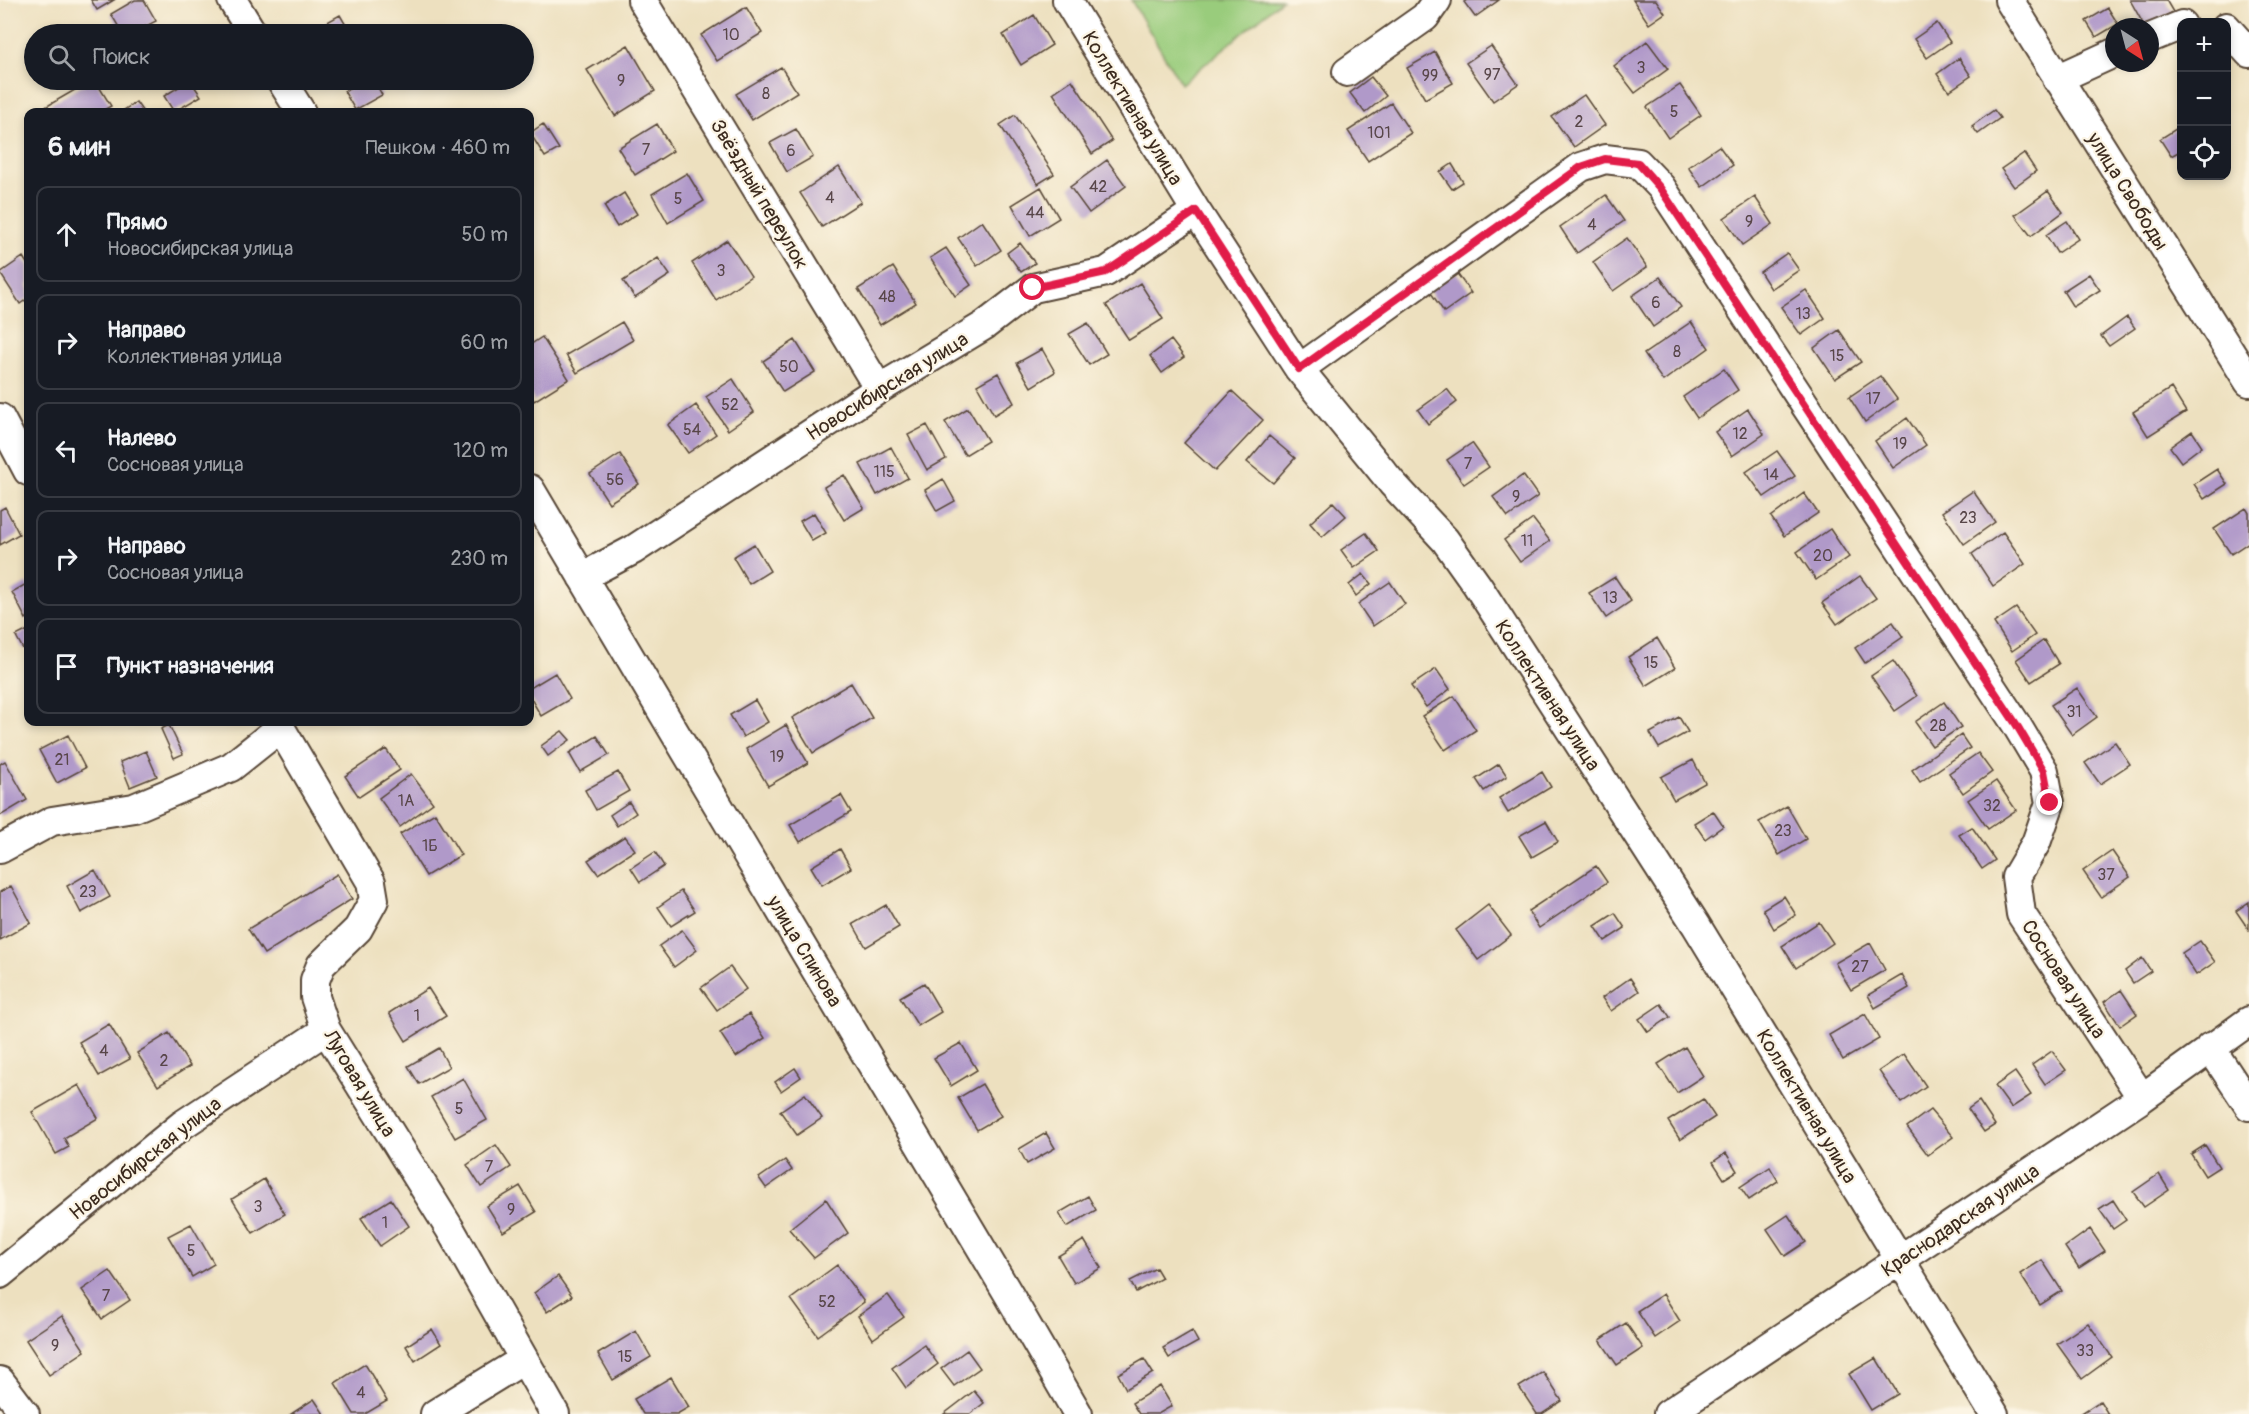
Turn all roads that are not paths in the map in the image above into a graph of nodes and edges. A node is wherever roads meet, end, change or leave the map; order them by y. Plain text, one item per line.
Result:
1 (232, 0) edge
2 (642, 0) edge
3 (1067, 0) edge
4 (1437, 0) edge
5 (2008, 0) edge
6 (247, 24) edge
7 (2177, 28) edge
8 (2231, 33) edge
9 (2159, 35) edge
10 (2249, 53) edge
11 (2105, 57) edge
12 (1347, 72) dead end
13 (2057, 79) junction
14 (287, 90) edge
15 (298, 108) edge
16 (1196, 211) junction
17 (1299, 369) junction
18 (2249, 382) edge
19 (879, 389) junction
20 (0, 418) edge
21 (24, 463) edge
22 (534, 496) edge
23 (582, 577) junction
24 (277, 726) edge
25 (279, 726) edge
26 (0, 849) edge
27 (2249, 1021) edge
28 (326, 1030) junction
29 (2210, 1047) junction
30 (2142, 1098) junction
31 (2249, 1106) edge
32 (1900, 1259) junction
33 (0, 1274) edge
34 (523, 1360) junction
35 (0, 1381) edge
36 (25, 1414) edge
37 (435, 1414) edge
38 (555, 1414) edge
39 (1078, 1414) edge
40 (1668, 1414) edge
41 (1994, 1414) edge

1 - 6 street
2 - 19 street, Звёздный переулок
3 - 16 street, Коллективная улица
4 - 12 street
5 - 13 street, улица Свободы
7 - 9 street
8 - 10 street
11 - 13 street
13 - 18 street, улица Свободы
14 - 15 street
16 - 17 street, Коллективная улица
16 - 19 street, Новосибирская улица
17 - 30 street, Сосновая улица
17 - 32 street, Коллективная улица
19 - 23 street, Новосибирская улица
20 - 21 street
22 - 23 street, улица Спинова
23 - 39 street, улица Спинова
24 - 26 street
25 - 28 street, Луговая улица
27 - 29 street, Краснодарская улица
28 - 33 street, Новосибирская улица
28 - 34 street, Луговая улица
29 - 30 street, Краснодарская улица
29 - 31 street
30 - 32 street, Краснодарская улица
32 - 40 street, Краснодарская улица
32 - 41 street, Коллективная улица
34 - 37 street
34 - 38 street, Луговая улица
35 - 36 street

